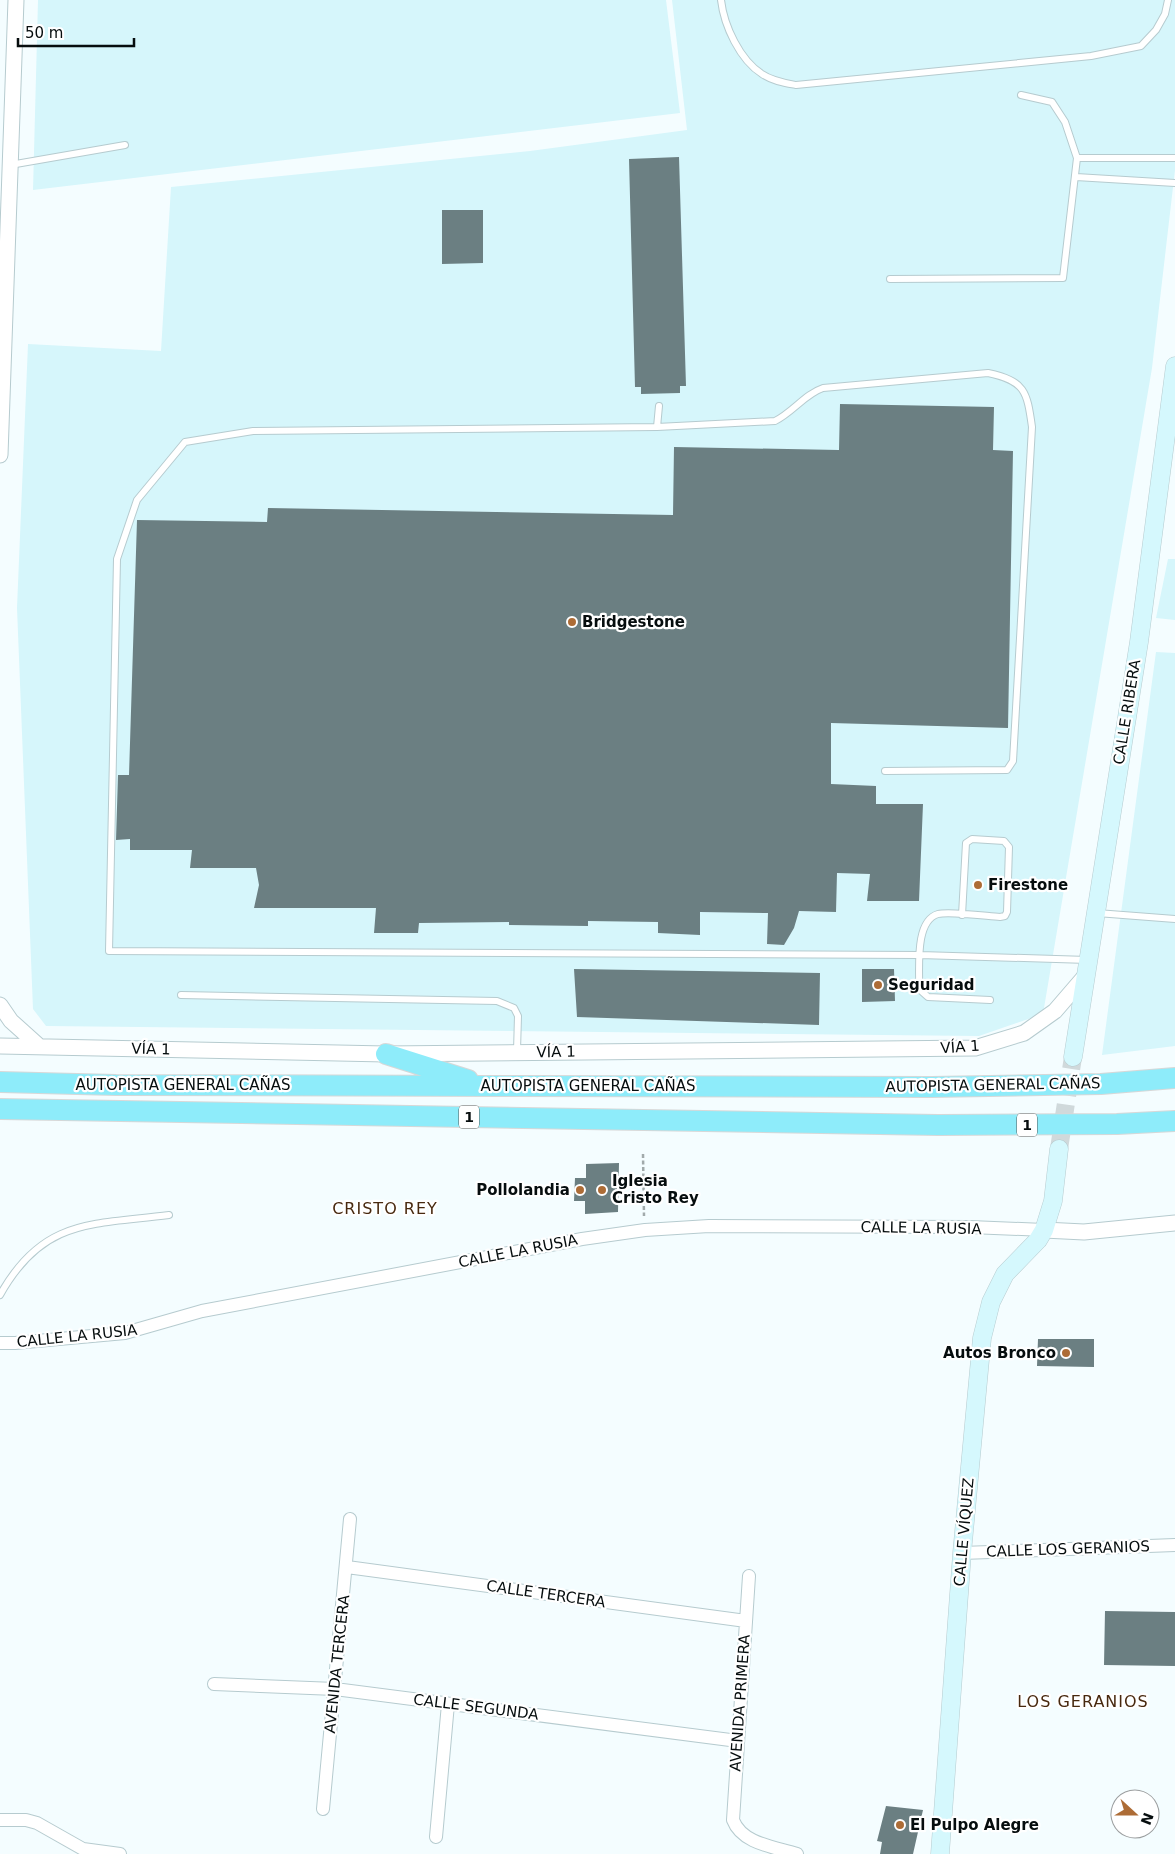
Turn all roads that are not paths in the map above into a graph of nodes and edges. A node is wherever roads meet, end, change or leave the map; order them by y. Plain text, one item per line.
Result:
1 (18, 0) edge
2 (720, 0) edge
3 (1168, 0) edge
4 (1021, 95) dead end
5 (14, 100) junction
6 (0, 122) edge
7 (125, 145) dead end
8 (1077, 158) junction
9 (1175, 158) edge
10 (5, 165) edge
11 (1076, 177) junction
12 (1175, 183) edge
13 (0, 210) edge
14 (0, 276) edge
15 (890, 279) dead end
16 (0, 322) edge
17 (4, 339) junction
18 (2, 361) edge
19 (1175, 366) edge
20 (659, 406) dead end
21 (657, 428) junction
22 (0, 455) edge
23 (885, 771) dead end
24 (1095, 913) junction
25 (962, 915) junction
26 (1175, 920) edge
27 (920, 955) junction
28 (1087, 967) junction
29 (181, 995) dead end
30 (990, 1000) dead end
31 (0, 1005) edge
32 (0, 1046) edge
33 (40, 1047) junction
34 (517, 1053) junction
35 (386, 1054) junction
36 (1073, 1057) tunnel mouth
37 (1175, 1078) edge
38 (0, 1082) edge
39 (487, 1086) junction
40 (0, 1109) edge
41 (1175, 1121) edge
42 (1059, 1149) tunnel mouth
43 (169, 1215) dead end
44 (1175, 1223) edge
45 (1044, 1230) junction
46 (0, 1295) edge
47 (0, 1342) edge
48 (350, 1519) dead end
49 (1175, 1546) edge
50 (962, 1553) junction
51 (347, 1567) junction
52 (749, 1576) dead end
53 (746, 1621) junction
54 (214, 1684) dead end
55 (335, 1689) junction
56 (448, 1704) junction
57 (738, 1741) junction
58 (323, 1809) dead end
59 (0, 1820) edge
60 (436, 1837) dead end
61 (120, 1854) edge
62 (797, 1854) edge
63 (940, 1854) edge

1 - 5 street
2 - 3 lane
4 - 8 lane
5 - 6 street
5 - 10 street
7 - 10 lane
8 - 9 lane
8 - 11 lane
10 - 17 street
11 - 12 lane
11 - 15 lane
13 - 14 street
16 - 17 street
17 - 18 street
18 - 22 street
19 - 24 main road, CALLE RIBERA
20 - 21 lane
21 - 23 lane
21 - 27 lane
24 - 26 lane
24 - 28 main road, CALLE RIBERA
25 - 25 lane
25 - 27 lane
27 - 28 lane
27 - 30 lane
28 - 34 street, VÍA 1
28 - 36 main road, CALLE RIBERA
29 - 34 lane
31 - 33 street
32 - 33 street, VÍA 1
33 - 35 street, VÍA 1
34 - 35 street, VÍA 1
35 - 39 highway
37 - 39 highway, AUTOPISTA GENERAL CAÑAS / 1
38 - 39 highway, AUTOPISTA GENERAL CAÑAS / 1
40 - 41 highway, AUTOPISTA GENERAL CAÑAS / 1
42 - 45 main road
43 - 46 lane
44 - 45 street
45 - 47 street, CALLE LA RUSIA
45 - 50 main road, CALLE VÍQUEZ
48 - 51 street, AVENIDA TERCERA
49 - 50 street, CALLE LOS GERANIOS
50 - 63 main road, CALLE VÍQUEZ
51 - 53 street, CALLE TERCERA
51 - 55 street, AVENIDA TERCERA
52 - 53 street, AVENIDA PRIMERA
53 - 57 street, AVENIDA PRIMERA
54 - 55 street, CALLE SEGUNDA
55 - 56 street, CALLE SEGUNDA
55 - 58 street, AVENIDA TERCERA
56 - 57 street, CALLE SEGUNDA
56 - 60 street
57 - 62 street, AVENIDA PRIMERA
59 - 61 street

